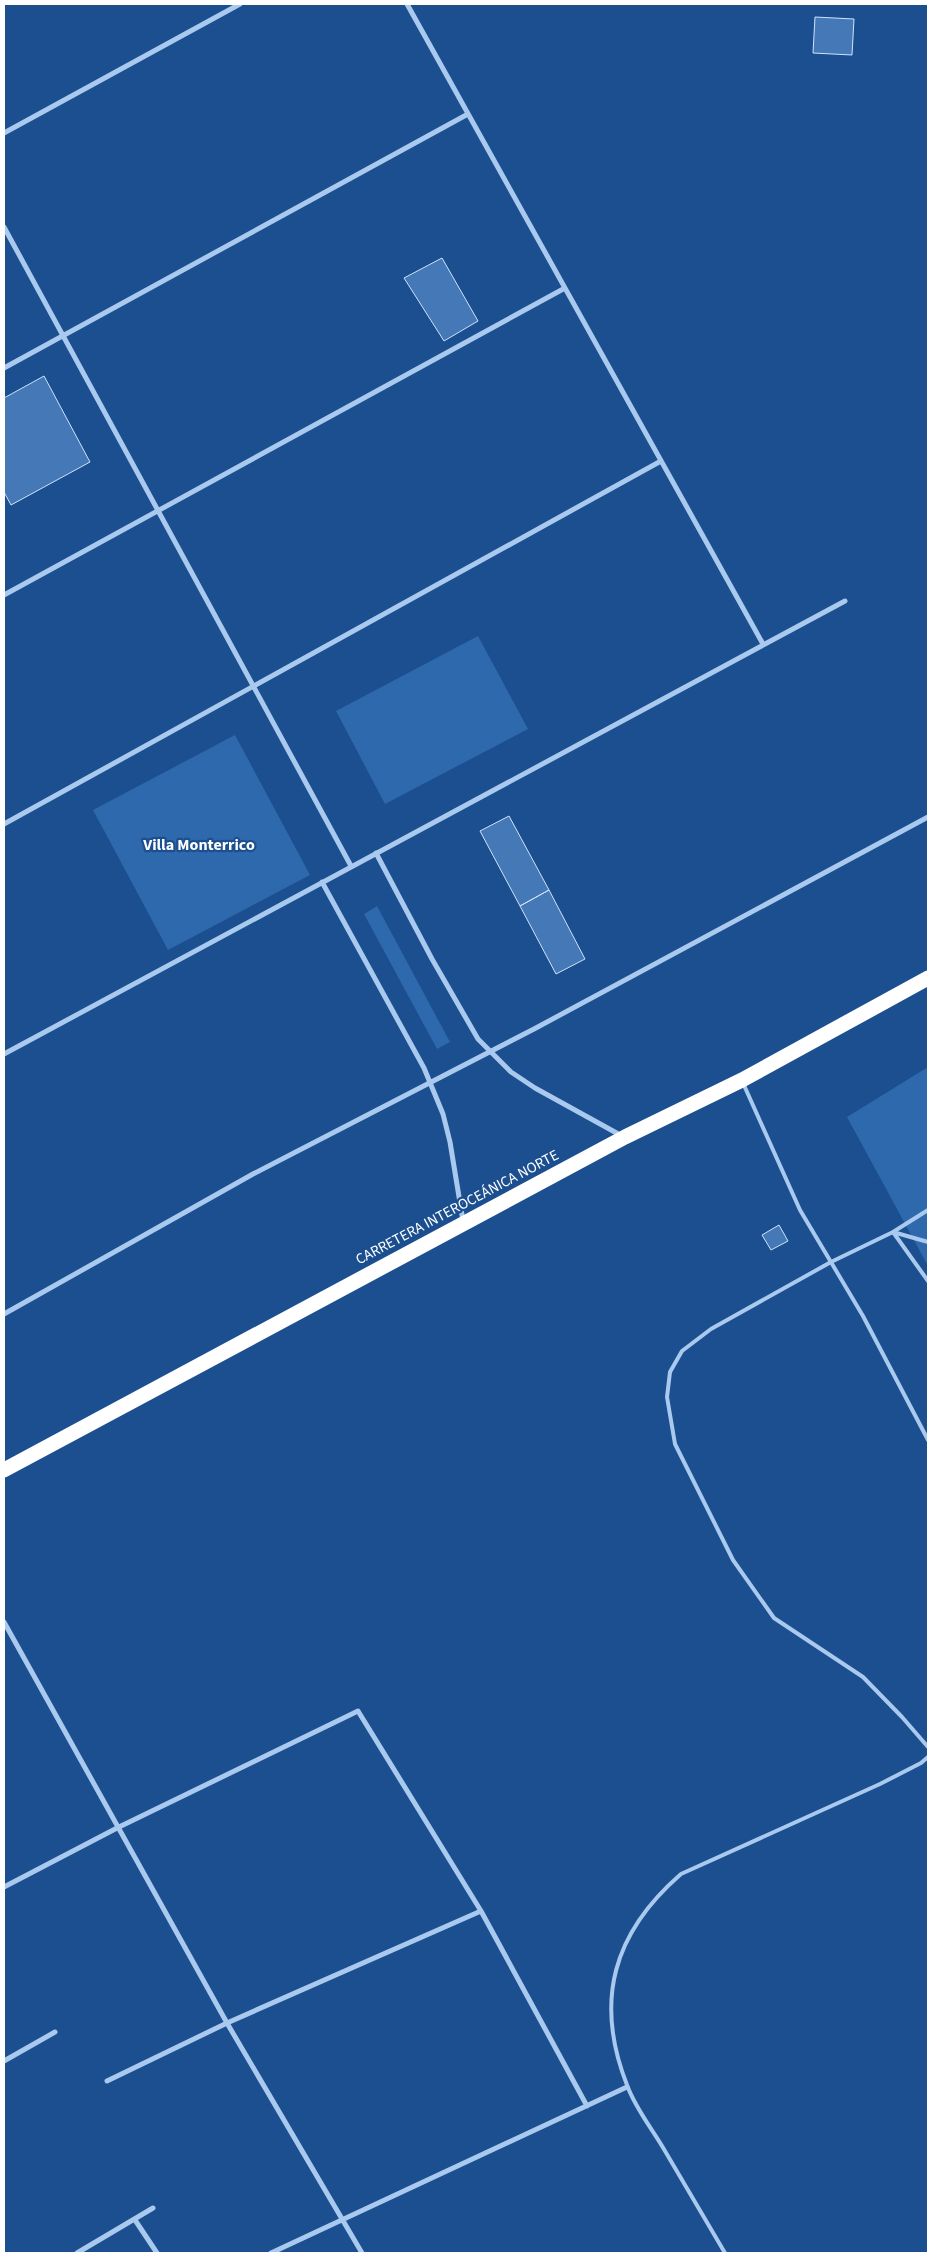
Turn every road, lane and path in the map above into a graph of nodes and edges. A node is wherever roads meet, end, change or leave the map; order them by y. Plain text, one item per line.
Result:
1 (240, 4) edge
2 (407, 4) edge
3 (468, 114) junction
4 (4, 133) edge
5 (4, 227) edge
6 (565, 288) junction
7 (62, 336) junction
8 (4, 368) edge
9 (661, 461) junction
10 (158, 510) junction
11 (4, 595) edge
12 (845, 601) dead end
13 (763, 644) junction
14 (253, 686) junction
15 (928, 817) edge
16 (4, 824) edge
17 (376, 853) junction
18 (351, 866) junction
19 (322, 882) junction
20 (928, 978) edge
21 (490, 1051) junction
22 (4, 1054) edge
23 (742, 1080) junction
24 (430, 1083) junction
25 (625, 1137) junction
26 (928, 1210) edge
27 (463, 1224) junction
28 (893, 1232) junction
29 (928, 1242) edge
30 (830, 1262) junction
31 (928, 1281) edge
32 (4, 1314) edge
33 (928, 1440) edge
34 (4, 1470) edge
35 (4, 1622) edge
36 (928, 1747) edge
37 (928, 1757) edge
38 (119, 1827) junction
39 (4, 1888) edge
40 (481, 1911) junction
41 (227, 2023) junction
42 (55, 2032) dead end
43 (4, 2061) edge
44 (106, 2081) dead end
45 (627, 2087) junction
46 (587, 2106) junction
47 (153, 2208) dead end
48 (135, 2220) junction
49 (343, 2220) junction
50 (77, 2253) edge
51 (156, 2253) edge
52 (272, 2253) edge
53 (362, 2253) edge
54 (725, 2253) edge

1 - 4 street
2 - 3 street
3 - 6 street
3 - 7 street
5 - 7 street
6 - 9 street
6 - 10 street
7 - 8 street
7 - 10 street
9 - 13 street
9 - 14 street
10 - 11 street
10 - 14 street
12 - 13 street
13 - 17 street
14 - 16 street
14 - 18 street
15 - 21 street
17 - 18 street
17 - 21 street
18 - 19 street
19 - 22 street
19 - 24 street
20 - 23 highway, CARRETERA INTEROCEÁNICA NORTE
21 - 24 street
21 - 25 street
23 - 25 highway, CARRETERA INTEROCEÁNICA NORTE
23 - 30 lane
24 - 27 street
24 - 32 street
25 - 27 highway, CARRETERA INTEROCEÁNICA NORTE
26 - 28 lane
27 - 34 highway, CARRETERA INTEROCEÁNICA NORTE
28 - 29 lane
28 - 30 lane
28 - 31 lane
30 - 33 lane
30 - 36 lane
35 - 38 street
37 - 45 lane
38 - 39 street
38 - 40 street
38 - 41 street
40 - 41 street
40 - 46 street
41 - 44 street
41 - 49 street
42 - 43 street
45 - 46 street
45 - 54 lane
46 - 49 street
47 - 48 street
48 - 50 street
48 - 51 street
49 - 52 street
49 - 53 street

